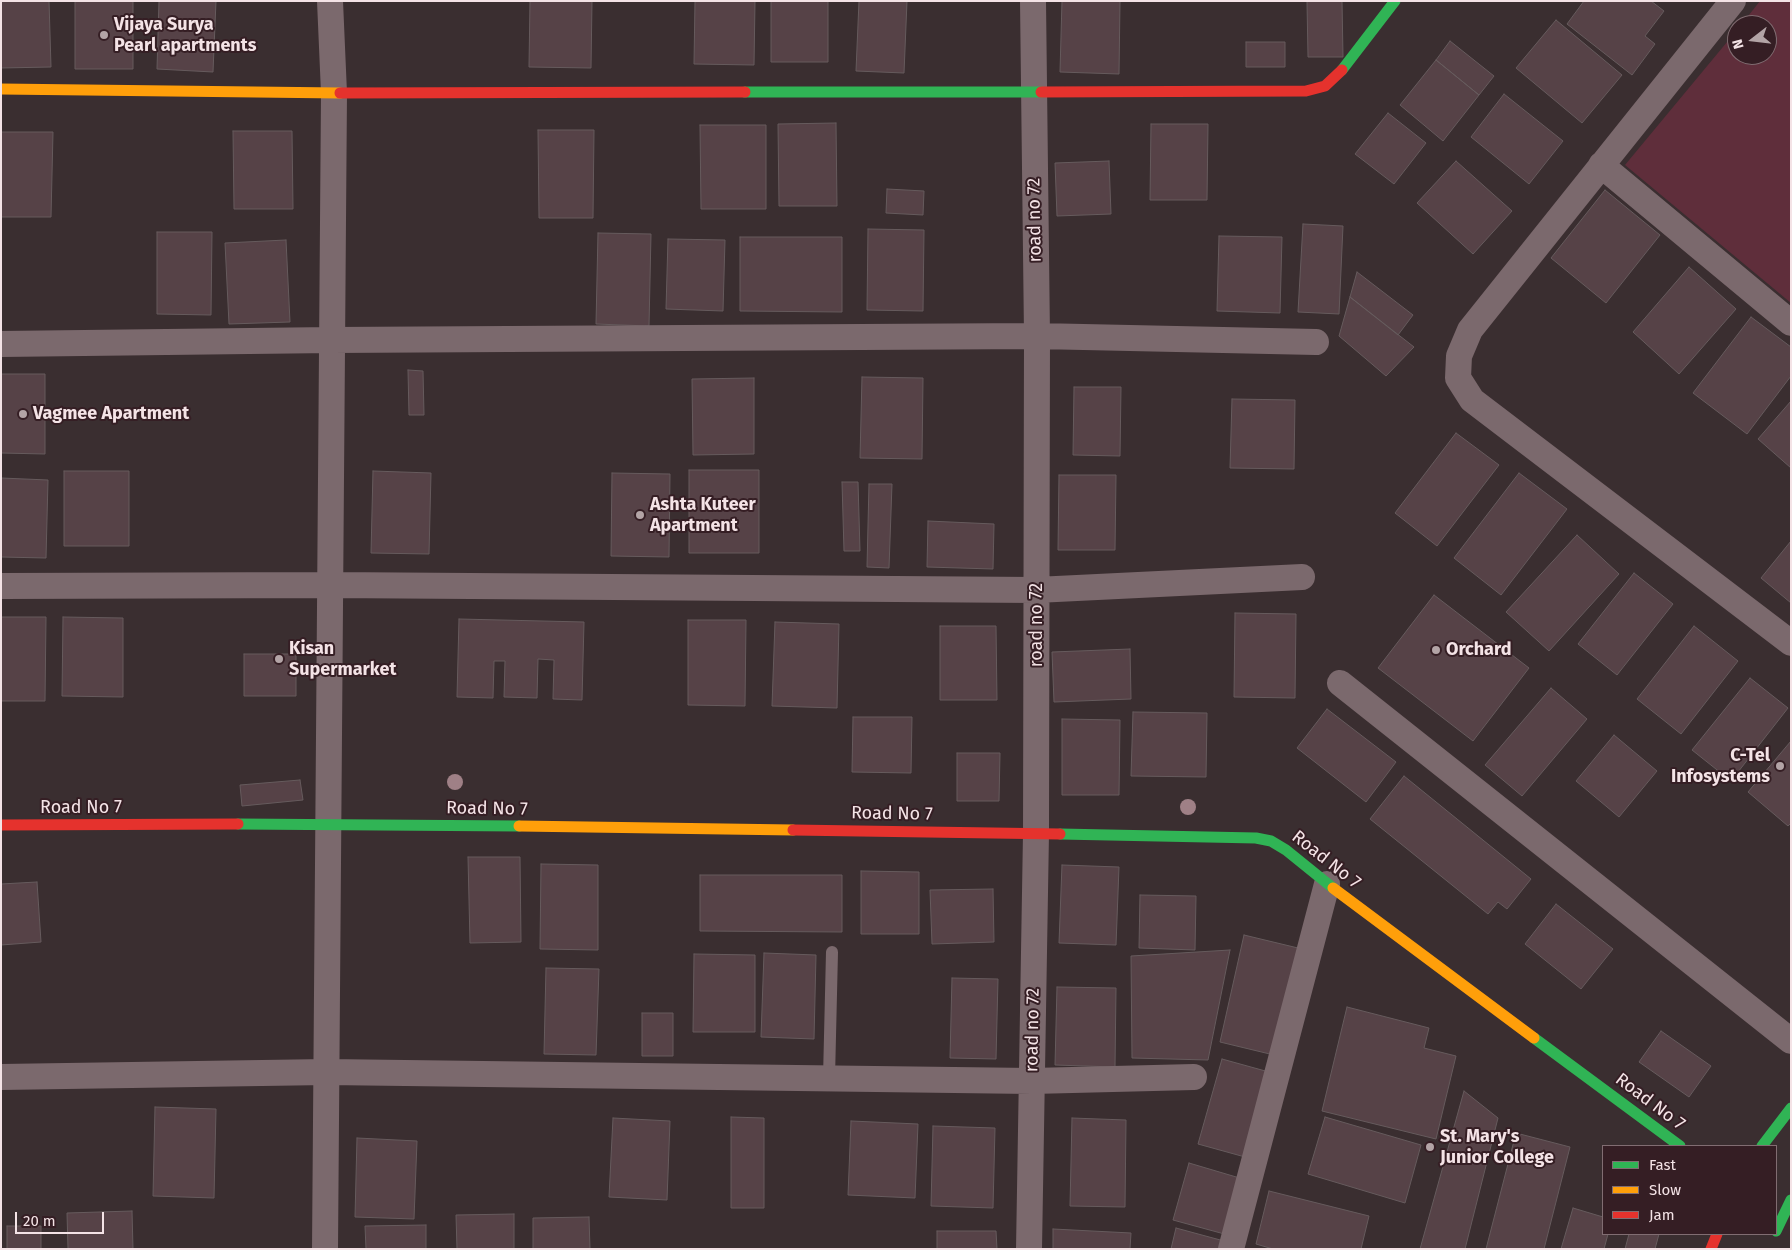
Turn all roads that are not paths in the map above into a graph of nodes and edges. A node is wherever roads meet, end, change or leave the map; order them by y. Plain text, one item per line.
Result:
1 (330, 1) edge
2 (1033, 1) edge
3 (1395, 1) edge
4 (1733, 1) edge
5 (1, 90) edge
6 (334, 93) junction
7 (1033, 93) junction
8 (1602, 165) junction
9 (1791, 323) edge
10 (1037, 336) junction
11 (332, 340) junction
12 (1316, 342) dead end
13 (1, 344) edge
14 (1302, 577) dead end
15 (330, 585) junction
16 (1, 586) edge
17 (1036, 590) junction
18 (1791, 643) edge
19 (1340, 683) dead end
20 (328, 824) junction
21 (1, 826) edge
22 (1036, 833) junction
23 (1327, 884) junction
24 (832, 952) dead end
25 (1791, 1041) edge
26 (327, 1072) junction
27 (1, 1077) edge
28 (1194, 1077) dead end
29 (829, 1078) junction
30 (1032, 1082) junction
31 (1791, 1108) edge
32 (1679, 1145) edge
33 (1763, 1145) edge
34 (1717, 1235) edge
35 (325, 1249) edge
36 (1029, 1249) edge
37 (1231, 1249) edge
38 (1711, 1249) edge

1 - 6 street
2 - 7 street, road no 72
3 - 7 street
4 - 8 street
5 - 6 street
6 - 7 street
6 - 11 street
7 - 10 street, road no 72
8 - 9 street
8 - 18 street
10 - 11 street
10 - 12 street
10 - 17 street, road no 72
11 - 13 street
11 - 15 street
14 - 17 street
15 - 16 street
15 - 17 street
15 - 20 street
17 - 22 street, road no 72
19 - 25 street
20 - 21 street, Road No 7
20 - 22 street, Road No 7
20 - 26 street
22 - 23 street, Road No 7
22 - 30 street, road no 72
23 - 32 street, Road No 7
23 - 37 street
24 - 29 lane
26 - 27 street
26 - 29 street
26 - 35 street
28 - 30 street
29 - 30 street
30 - 36 street, road no 72
31 - 33 street
34 - 38 street

